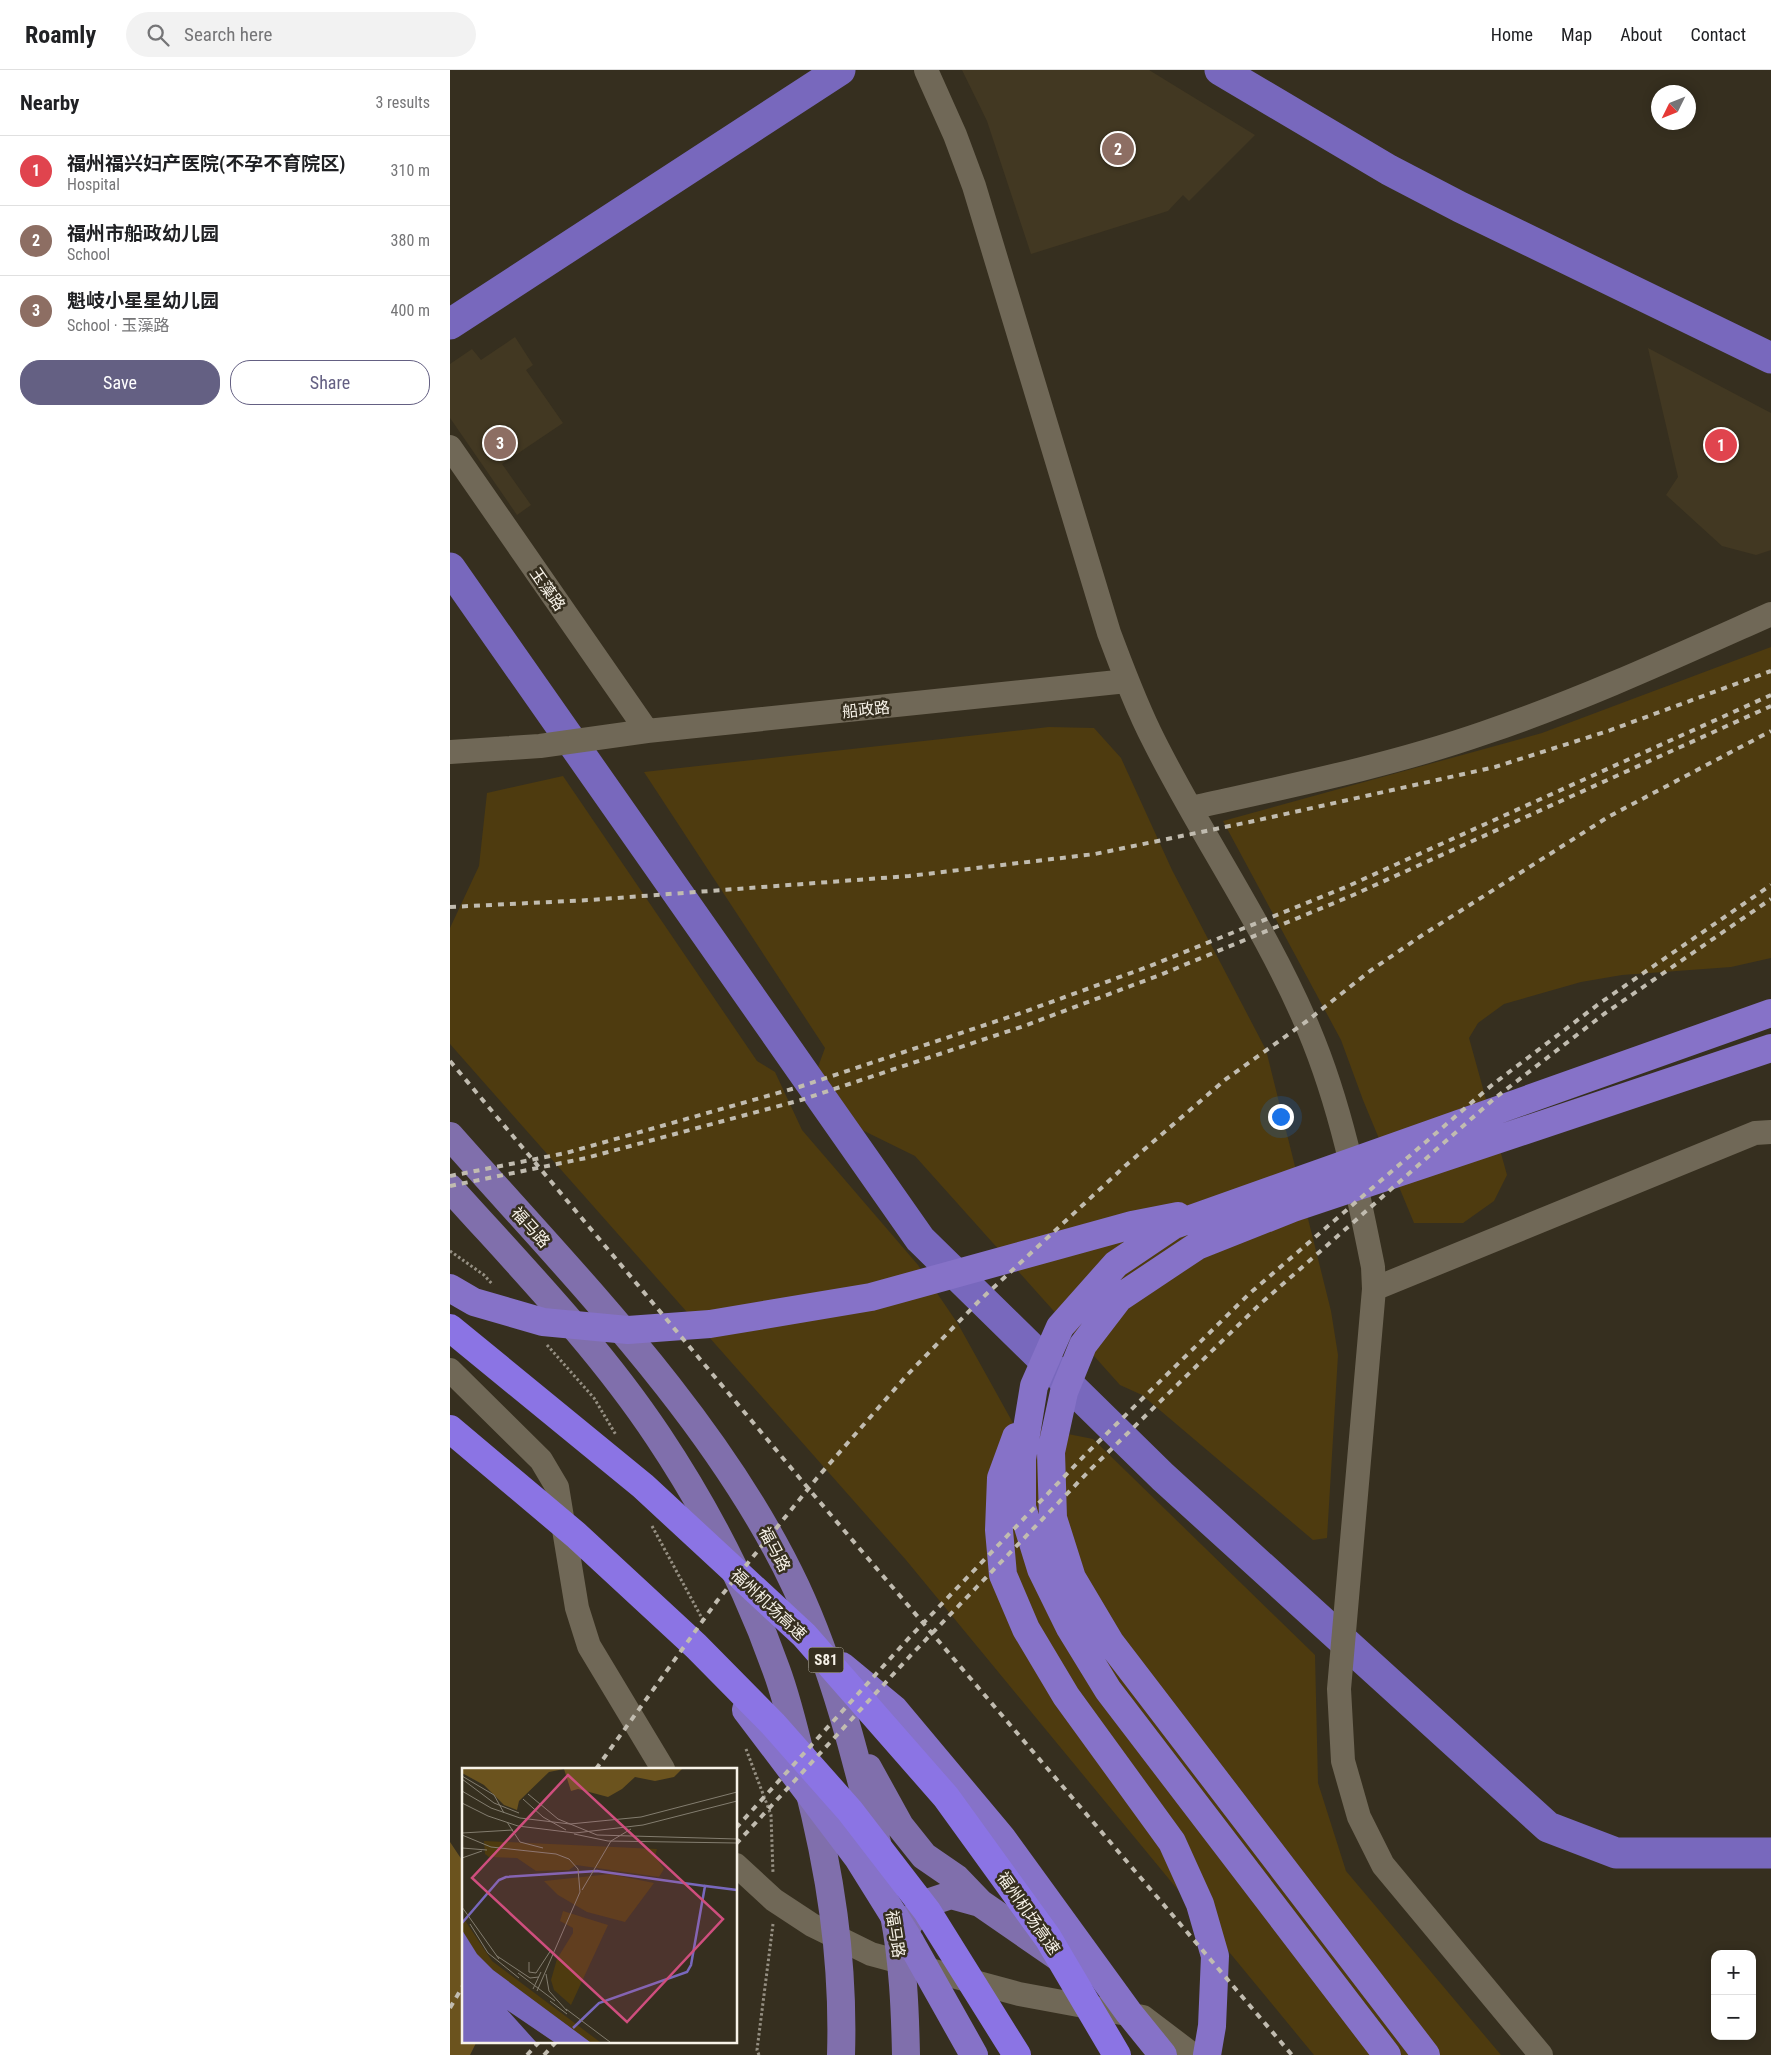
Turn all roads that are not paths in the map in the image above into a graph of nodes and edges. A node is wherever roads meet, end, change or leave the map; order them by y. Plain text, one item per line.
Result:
1 (926, 70) edge
2 (450, 446) edge
3 (1771, 614) edge
4 (1127, 681) junction
5 (647, 731) junction
6 (450, 752) edge
7 (1190, 808) junction
8 (1771, 1013) edge
9 (1769, 1049) edge
10 (1771, 1132) edge
11 (450, 1136) edge
12 (450, 1188) edge
13 (1226, 1206) junction
14 (450, 1288) edge
15 (1374, 1289) junction
16 (450, 1328) edge
17 (450, 1370) edge
18 (1034, 1386) junction
19 (450, 1429) edge
20 (804, 1635) junction
21 (701, 1637) junction
22 (849, 1734) junction
23 (662, 1768) edge
24 (738, 1867) edge
25 (980, 1903) junction
26 (900, 1954) junction
27 (1143, 2017) junction
28 (904, 2053) edge
29 (843, 2054) edge
30 (974, 2055) edge
31 (1017, 2055) edge
32 (1117, 2055) edge
33 (1163, 2055) edge
34 (1193, 2055) edge
35 (1207, 2055) edge
36 (1387, 2055) edge
37 (1426, 2055) edge
38 (1542, 2055) edge

1 - 4 street
2 - 5 street, 玉藻路
3 - 7 street
4 - 5 street, 船政路
4 - 7 street
5 - 6 street, 船政路
7 - 15 street
8 - 13 highway
9 - 37 highway
10 - 15 street
11 - 22 main road, 福马路
12 - 29 main road
13 - 14 highway
13 - 18 highway
15 - 38 street
16 - 20 highway, 福州机场高速 / S81
17 - 23 street
18 - 35 highway
18 - 36 highway
19 - 21 highway
20 - 32 highway, 福州机场高速 / S81
20 - 33 highway
21 - 30 highway
21 - 31 highway
22 - 25 main road
22 - 26 main road, 福马路
24 - 27 street
25 - 26 main road
25 - 27 main road
26 - 28 main road, 福马路
27 - 34 street

